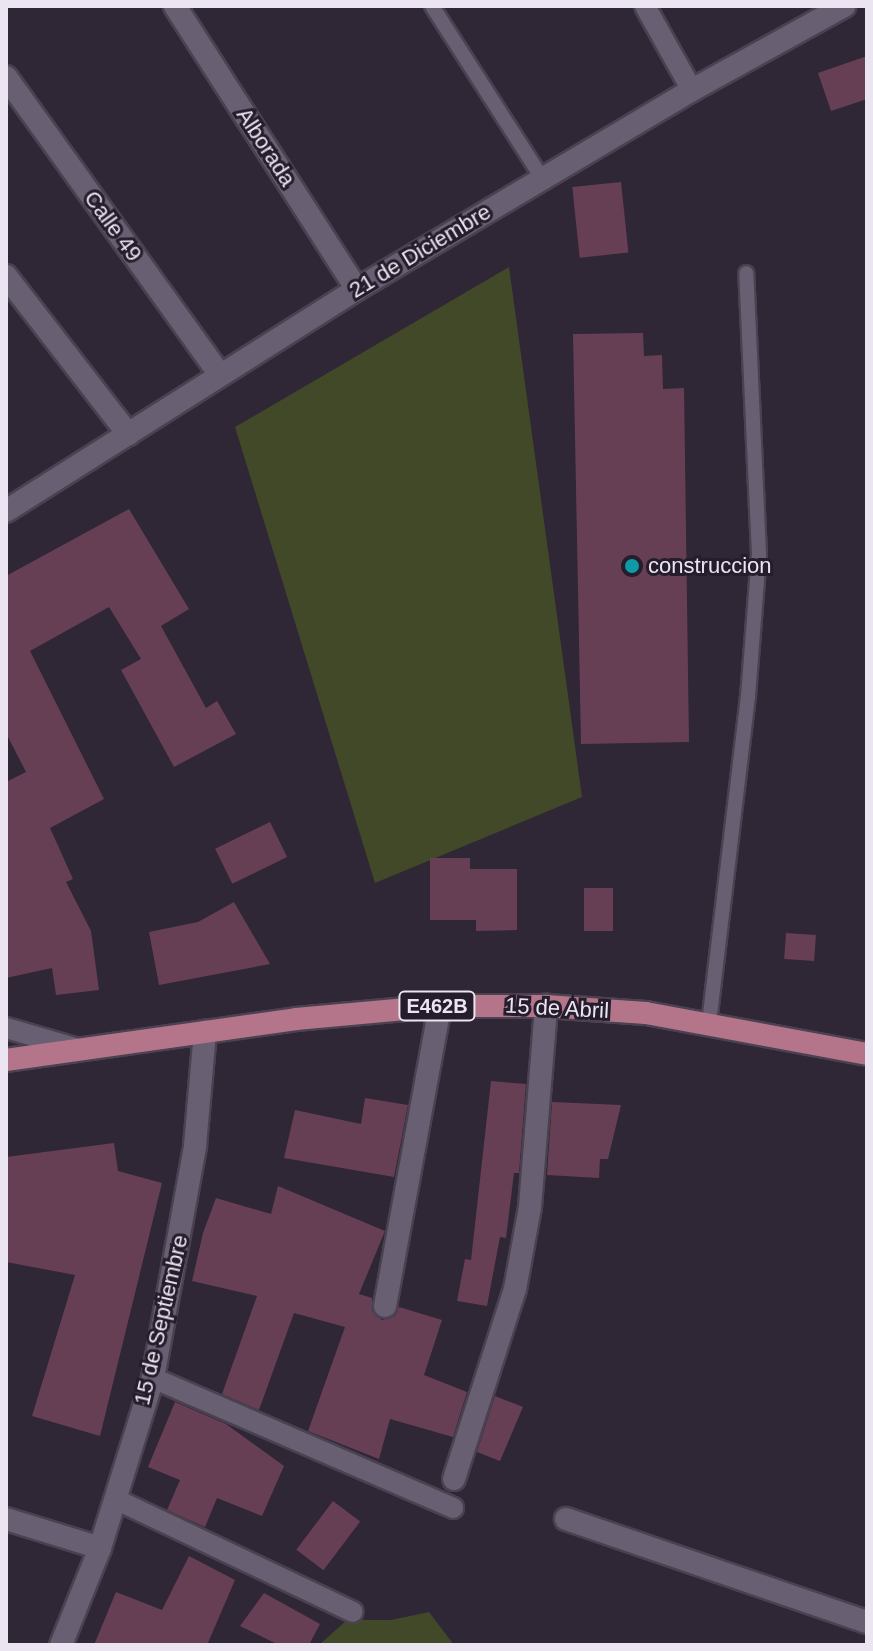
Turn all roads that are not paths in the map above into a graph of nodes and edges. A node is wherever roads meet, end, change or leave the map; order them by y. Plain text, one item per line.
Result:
1 (175, 6) edge
2 (432, 6) edge
3 (645, 6) edge
4 (835, 8) edge
5 (6, 77) edge
6 (692, 90) junction
7 (542, 178) junction
8 (746, 273) dead end
9 (6, 276) edge
10 (357, 289) junction
11 (220, 375) junction
12 (128, 434) junction
13 (6, 511) edge
14 (440, 1006) junction
15 (546, 1006) junction
16 (709, 1023) junction
17 (6, 1028) edge
18 (205, 1031) junction
19 (75, 1048) junction
20 (867, 1054) edge
21 (6, 1060) edge
22 (385, 1306) dead end
23 (153, 1378) junction
24 (454, 1479) dead end
25 (115, 1499) junction
26 (453, 1508) dead end
27 (6, 1519) edge
28 (566, 1519) dead end
29 (100, 1548) junction
30 (353, 1612) dead end
31 (867, 1622) edge
32 (61, 1645) edge

1 - 10 street, Alborada
2 - 7 lane
3 - 6 street
4 - 6 street, 21 de Diciembre
5 - 11 street, Calle 49
6 - 7 street, 21 de Diciembre
7 - 10 street, 21 de Diciembre
8 - 16 lane
9 - 12 street
10 - 11 street, 21 de Diciembre
11 - 12 street, 21 de Diciembre
12 - 13 street, 21 de Diciembre
14 - 15 main road, 15 de Abril / E462B
14 - 18 main road, 15 de Abril / E462B
14 - 22 street
15 - 16 main road, 15 de Abril / E462B
15 - 24 street
16 - 20 main road, 15 de Abril / E462B
17 - 19 street
18 - 19 main road, 15 de Abril / E462B
18 - 23 street, 15 de Septiembre
19 - 21 main road, 15 de Abril / E462B
23 - 25 street, 15 de Septiembre
23 - 26 street
25 - 29 street, 15 de Septiembre
25 - 30 street
27 - 29 street
28 - 31 street
29 - 32 street, 15 de Septiembre

